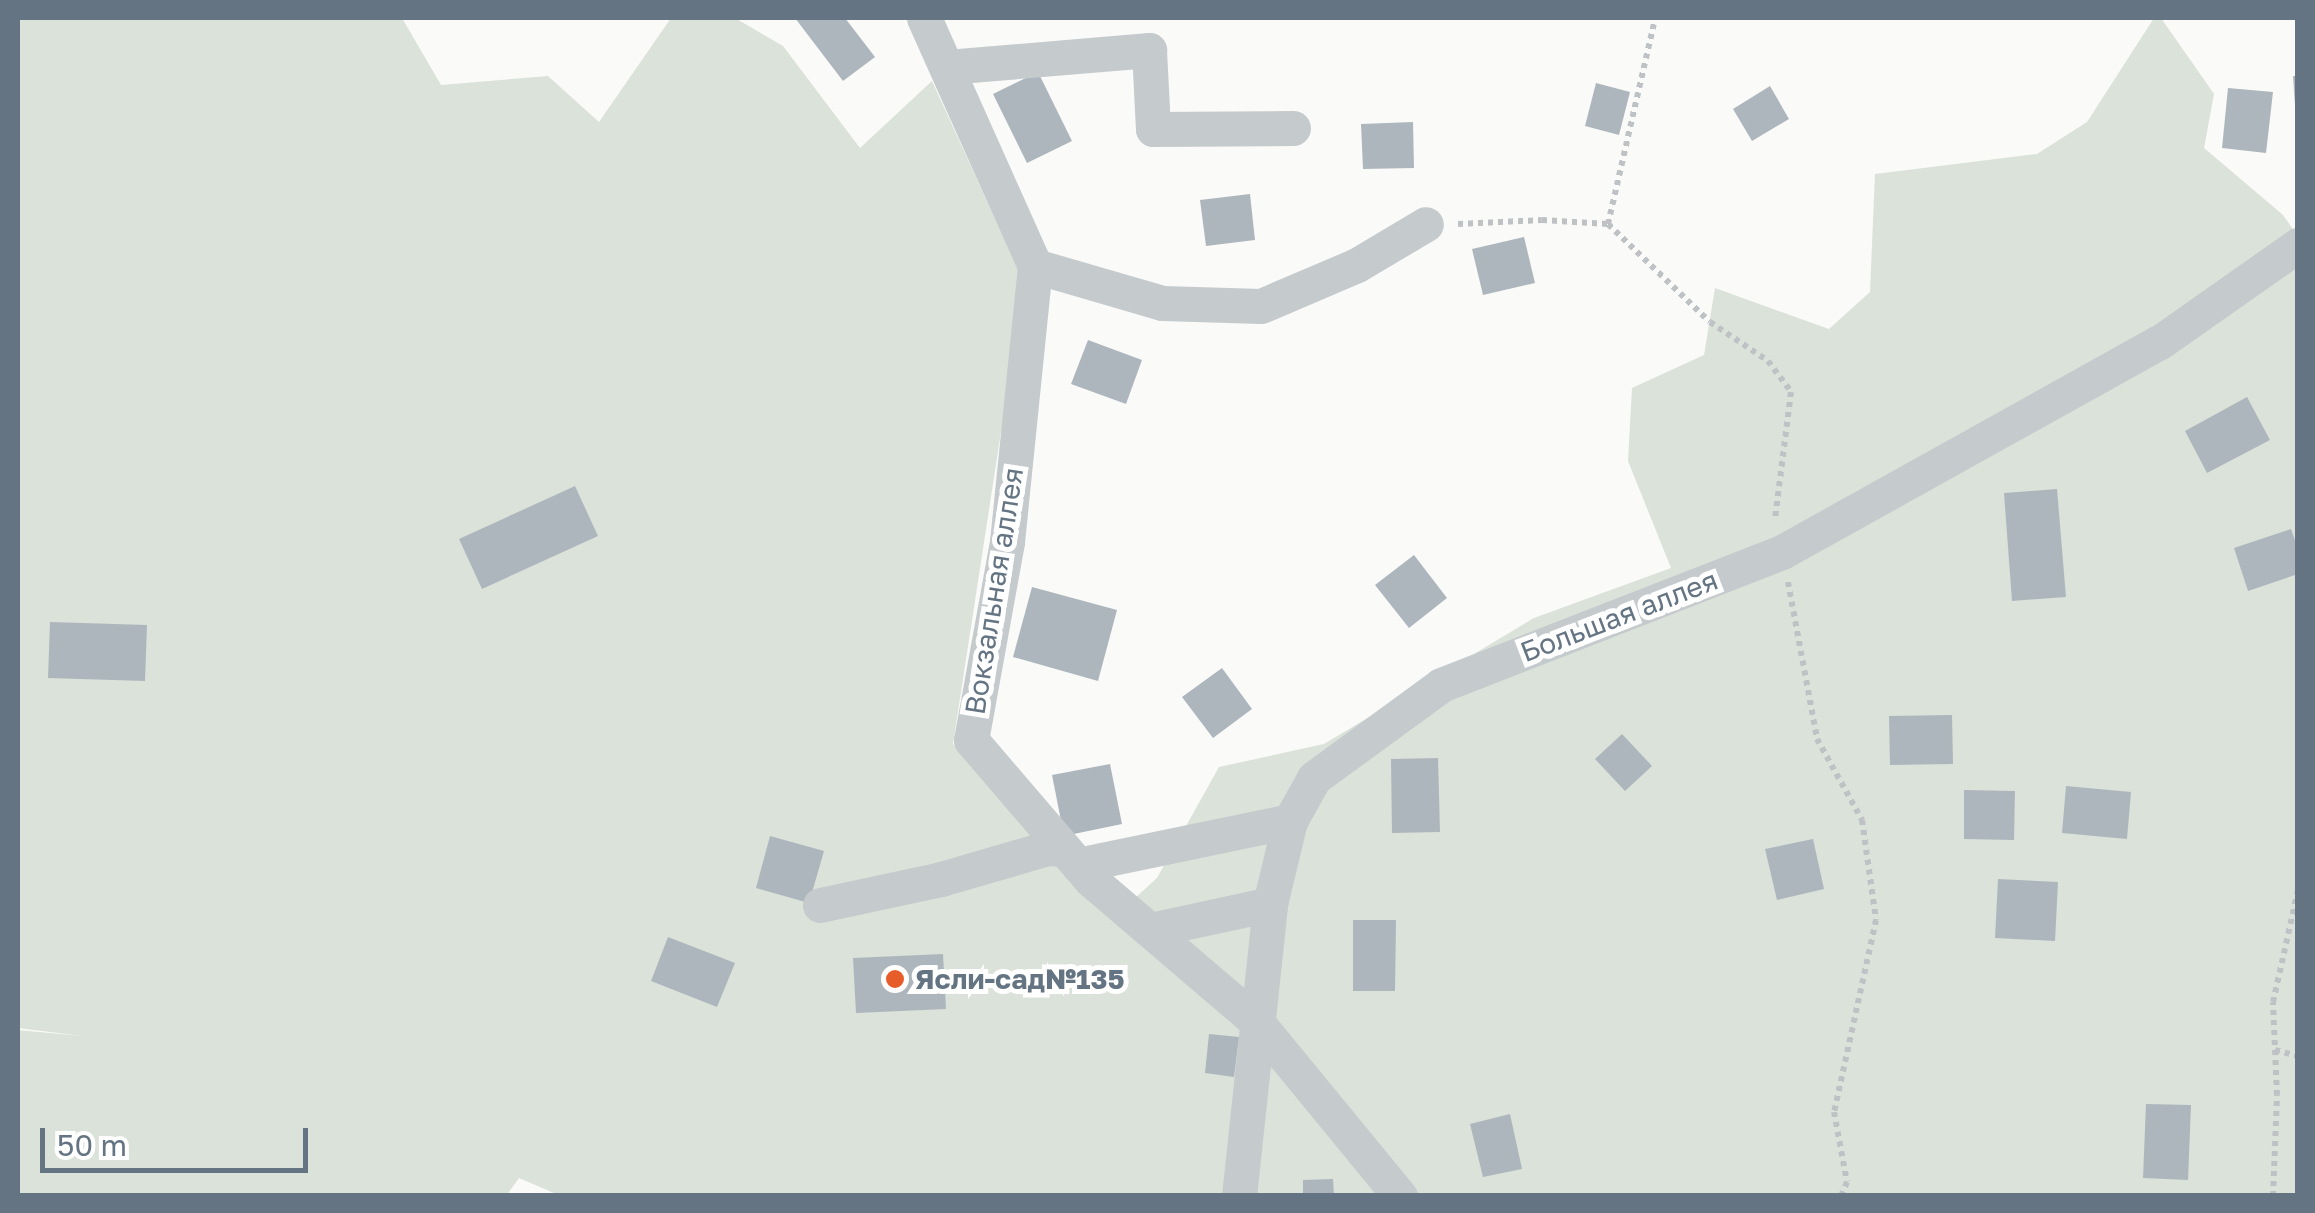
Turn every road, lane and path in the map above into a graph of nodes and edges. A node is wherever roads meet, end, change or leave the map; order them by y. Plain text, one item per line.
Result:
1 (924, 18) edge
2 (1655, 18) edge
3 (947, 68) junction
4 (1293, 128) dead end
5 (1426, 224) joint
6 (1608, 224) junction
7 (2298, 245) edge
8 (1034, 266) junction
9 (1782, 552) junction
10 (1290, 821) junction
11 (1071, 857) junction
12 (2298, 890) edge
13 (1270, 904) junction
14 (820, 906) dead end
15 (1150, 930) junction
16 (1256, 1020) junction
17 (2275, 1050) junction
18 (2298, 1056) edge
19 (1239, 1196) edge
20 (1400, 1196) edge
21 (1842, 1196) edge
22 (2273, 1196) edge

1 - 3 street, Вокзальная аллея
2 - 6 path
3 - 4 street
3 - 8 street, Вокзальная аллея
5 - 6 path
5 - 8 street
6 - 9 path
7 - 9 street, Большая аллея
8 - 11 street, Вокзальная аллея
9 - 10 street, Большая аллея
9 - 21 path
10 - 11 street
10 - 13 street, Большая аллея
11 - 14 street
11 - 15 street, Вокзальная аллея
12 - 17 path
13 - 15 street
13 - 16 street, Большая аллея
15 - 16 street, Вокзальная аллея
16 - 19 street, Большая аллея
16 - 20 street, Вокзальная аллея
17 - 18 path
17 - 22 path

